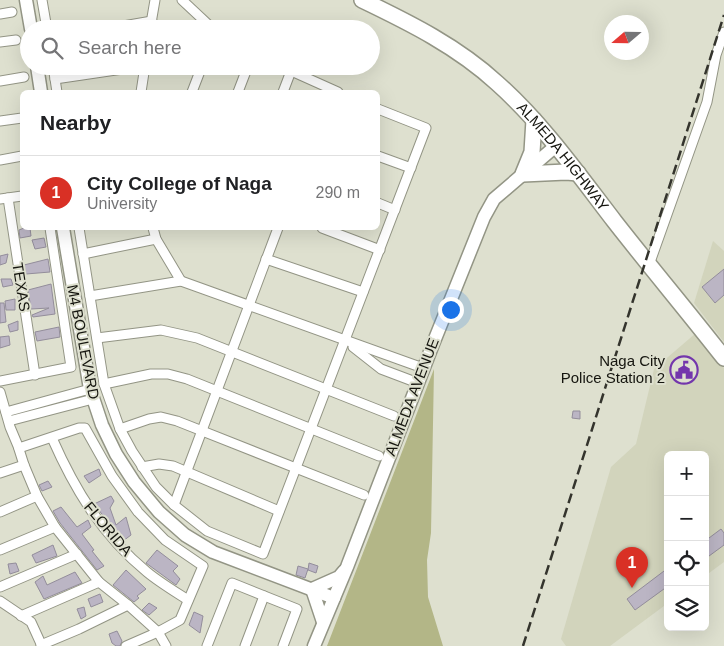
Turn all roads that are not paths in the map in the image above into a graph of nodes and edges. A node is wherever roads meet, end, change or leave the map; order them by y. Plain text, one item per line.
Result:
1 (26, 0) edge
2 (42, 0) edge
3 (155, 0) edge
4 (182, 0) edge
5 (362, 0) edge
6 (12, 12) dead end
7 (0, 14) edge
8 (29, 20) edge
9 (45, 20) edge
10 (152, 20) edge
11 (203, 20) edge
12 (724, 32) edge
13 (16, 40) dead end
14 (0, 42) edge
15 (38, 75) edge
16 (54, 75) edge
17 (82, 75) edge
18 (143, 75) edge
19 (199, 75) edge
20 (245, 75) edge
21 (291, 75) edge
22 (298, 75) edge
23 (24, 78) dead end
24 (55, 79) junction
25 (0, 82) edge
26 (41, 90) edge
27 (57, 90) edge
28 (141, 90) edge
29 (193, 90) edge
30 (239, 90) edge
31 (284, 90) edge
32 (330, 90) edge
33 (380, 109) edge
34 (20, 118) edge
35 (534, 120) junction
36 (0, 121) edge
37 (557, 145) junction
38 (20, 156) edge
39 (380, 157) edge
40 (0, 160) edge
41 (411, 168) junction
42 (578, 173) junction
43 (523, 174) junction
44 (20, 196) edge
45 (4, 199) edge
46 (380, 204) edge
47 (395, 210) junction
48 (50, 230) edge
49 (63, 230) edge
50 (79, 230) edge
51 (154, 230) edge
52 (277, 230) edge
53 (327, 230) edge
54 (156, 239) junction
55 (380, 250) junction
56 (84, 254) junction
57 (266, 259) junction
58 (649, 265) junction
59 (181, 281) junction
60 (363, 292) junction
61 (90, 296) junction
62 (248, 306) junction
63 (97, 338) junction
64 (345, 340) junction
65 (231, 352) junction
66 (724, 358) edge
67 (423, 368) junction
68 (35, 375) junction
69 (0, 381) edge
70 (418, 383) junction
71 (104, 384) junction
72 (326, 389) junction
73 (216, 391) junction
74 (0, 392) edge
75 (91, 394) junction
76 (6, 412) junction
77 (394, 416) dead end
78 (9, 424) junction
79 (120, 429) junction
80 (311, 429) junction
81 (0, 431) edge
82 (201, 431) junction
83 (52, 438) junction
84 (18, 448) junction
85 (379, 456) dead end
86 (24, 465) junction
87 (142, 467) junction
88 (296, 468) junction
89 (0, 472) edge
90 (186, 472) junction
91 (364, 495) dead end
92 (37, 496) junction
93 (174, 505) junction
94 (279, 511) junction
95 (0, 512) edge
96 (56, 527) junction
97 (0, 550) edge
98 (77, 554) junction
99 (347, 567) junction
100 (100, 582) junction
101 (0, 587) edge
102 (312, 589) junction
103 (264, 596) junction
104 (334, 598) junction
105 (188, 600) junction
106 (0, 601) edge
107 (128, 605) junction
108 (21, 616) junction
109 (323, 622) junction
110 (158, 632) junction
111 (41, 645) edge
112 (126, 646) edge
113 (166, 646) edge
114 (207, 646) edge
115 (244, 646) edge
116 (283, 646) edge
117 (314, 646) edge

1 - 8 main road
2 - 9 street
3 - 10 street
4 - 11 street
5 - 35 highway, ALMEDA HIGHWAY
6 - 7 street
12 - 58 street
13 - 14 street
15 - 26 main road
16 - 24 street
17 - 24 street
18 - 28 street
19 - 29 street
20 - 30 street
21 - 31 street
22 - 32 street
23 - 25 street
24 - 27 street
33 - 41 street
34 - 36 street
35 - 37 highway, ALMEDA HIGHWAY
35 - 43 highway
37 - 42 highway, ALMEDA HIGHWAY
37 - 43 main road, ALMEDA AVENUE
38 - 40 street
39 - 41 street
41 - 47 street
42 - 43 highway
42 - 58 highway, ALMEDA HIGHWAY
43 - 67 main road, ALMEDA AVENUE
44 - 45 street
45 - 68 street, TEXAS
46 - 47 street
47 - 55 street
48 - 68 street
49 - 75 main road, M4 BOULEVARD
50 - 56 street
51 - 54 street
52 - 57 street
53 - 55 street
54 - 56 street
54 - 59 street
55 - 60 street
56 - 61 street
57 - 60 street
57 - 62 street
58 - 66 highway, ALMEDA HIGHWAY
59 - 61 street
59 - 62 street
60 - 64 street
61 - 63 street
62 - 64 street
62 - 65 street
63 - 65 street
63 - 71 street
64 - 67 street
64 - 70 street
64 - 72 street
65 - 72 street
65 - 73 street
67 - 70 main road, ALMEDA AVENUE
68 - 69 street
70 - 99 main road, ALMEDA AVENUE
71 - 73 street
71 - 79 street
72 - 77 street
72 - 80 street
73 - 80 street
73 - 82 street
74 - 76 street
75 - 76 street
75 - 78 street
75 - 102 main road, M4 BOULEVARD
76 - 78 street
78 - 81 street
78 - 84 street
79 - 82 street
79 - 87 street
80 - 85 street
80 - 88 street
82 - 88 street
82 - 90 street
83 - 84 street
83 - 105 street, FLORIDA
83 - 105 street
84 - 86 street
86 - 89 street
86 - 92 street
87 - 90 street
87 - 93 street
88 - 91 street
88 - 94 street
90 - 93 street
90 - 94 street
92 - 95 street
92 - 96 street
93 - 94 street
96 - 97 street
96 - 98 street
98 - 100 street
98 - 101 street
99 - 102 main road
99 - 104 main road, ALMEDA AVENUE
100 - 107 street
100 - 108 street
102 - 104 main road, M4 BOULEVARD
102 - 109 main road
103 - 114 street
103 - 115 street
103 - 116 street
104 - 109 main road, ALMEDA AVENUE
105 - 110 street
106 - 108 street
107 - 110 street
107 - 111 street
108 - 111 street
109 - 117 main road, ALMEDA AVENUE
110 - 112 street
110 - 113 street

